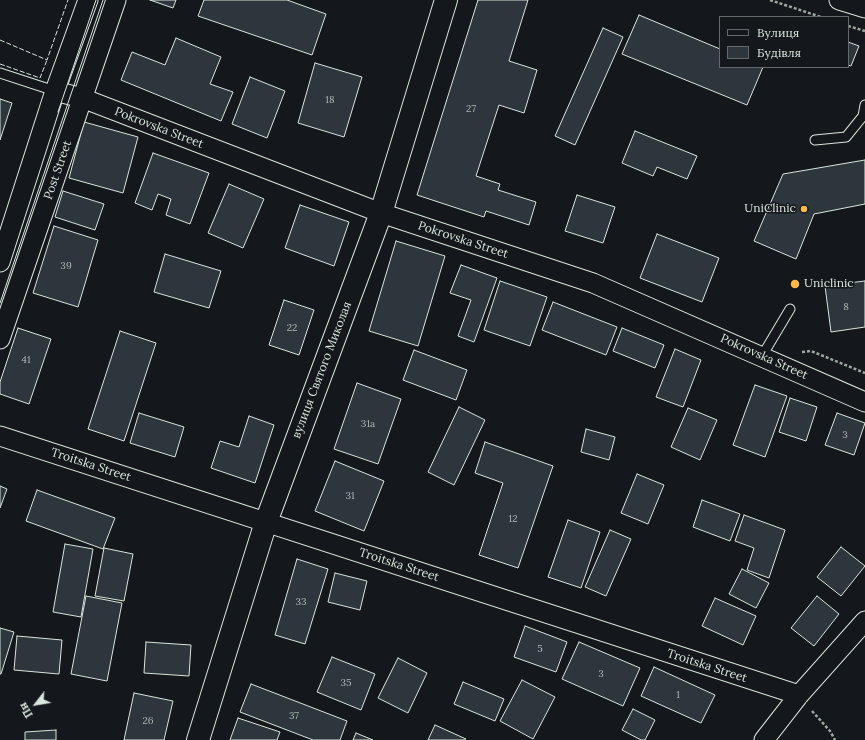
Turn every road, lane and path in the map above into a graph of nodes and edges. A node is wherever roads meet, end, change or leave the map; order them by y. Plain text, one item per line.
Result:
1 (88, 0) edge
2 (116, 0) edge
3 (446, 0) edge
4 (770, 0) edge
5 (839, 0) edge
6 (865, 8) edge
7 (818, 16) edge
8 (849, 26) edge
9 (865, 32) edge
10 (0, 73) edge
11 (55, 91) junction
12 (82, 98) junction
13 (865, 105) edge
14 (815, 140) dead end
15 (381, 213) junction
16 (0, 262) edge
17 (790, 309) dead end
18 (0, 340) edge
19 (762, 356) junction
20 (865, 402) edge
21 (0, 436) edge
22 (266, 522) junction
23 (865, 621) edge
24 (799, 695) junction
25 (198, 740) edge
26 (764, 740) edge
27 (835, 740) edge

1 - 11 street
2 - 12 street, Post Street
3 - 15 street, вулиця Святого Миколая
4 - 7 path
5 - 6 street
8 - 9 path
10 - 11 lane
11 - 12 street, Pokrovska Street
11 - 16 street
12 - 15 street, Pokrovska Street
12 - 18 street, Post Street
13 - 14 lane
15 - 19 street, Pokrovska Street
15 - 22 street, вулиця Святого Миколая
17 - 19 lane
19 - 20 street, Pokrovska Street
21 - 22 street, Troitska Street
22 - 24 street, Troitska Street
22 - 25 street, вулиця Святого Миколая
23 - 24 street
24 - 26 street
24 - 27 path

